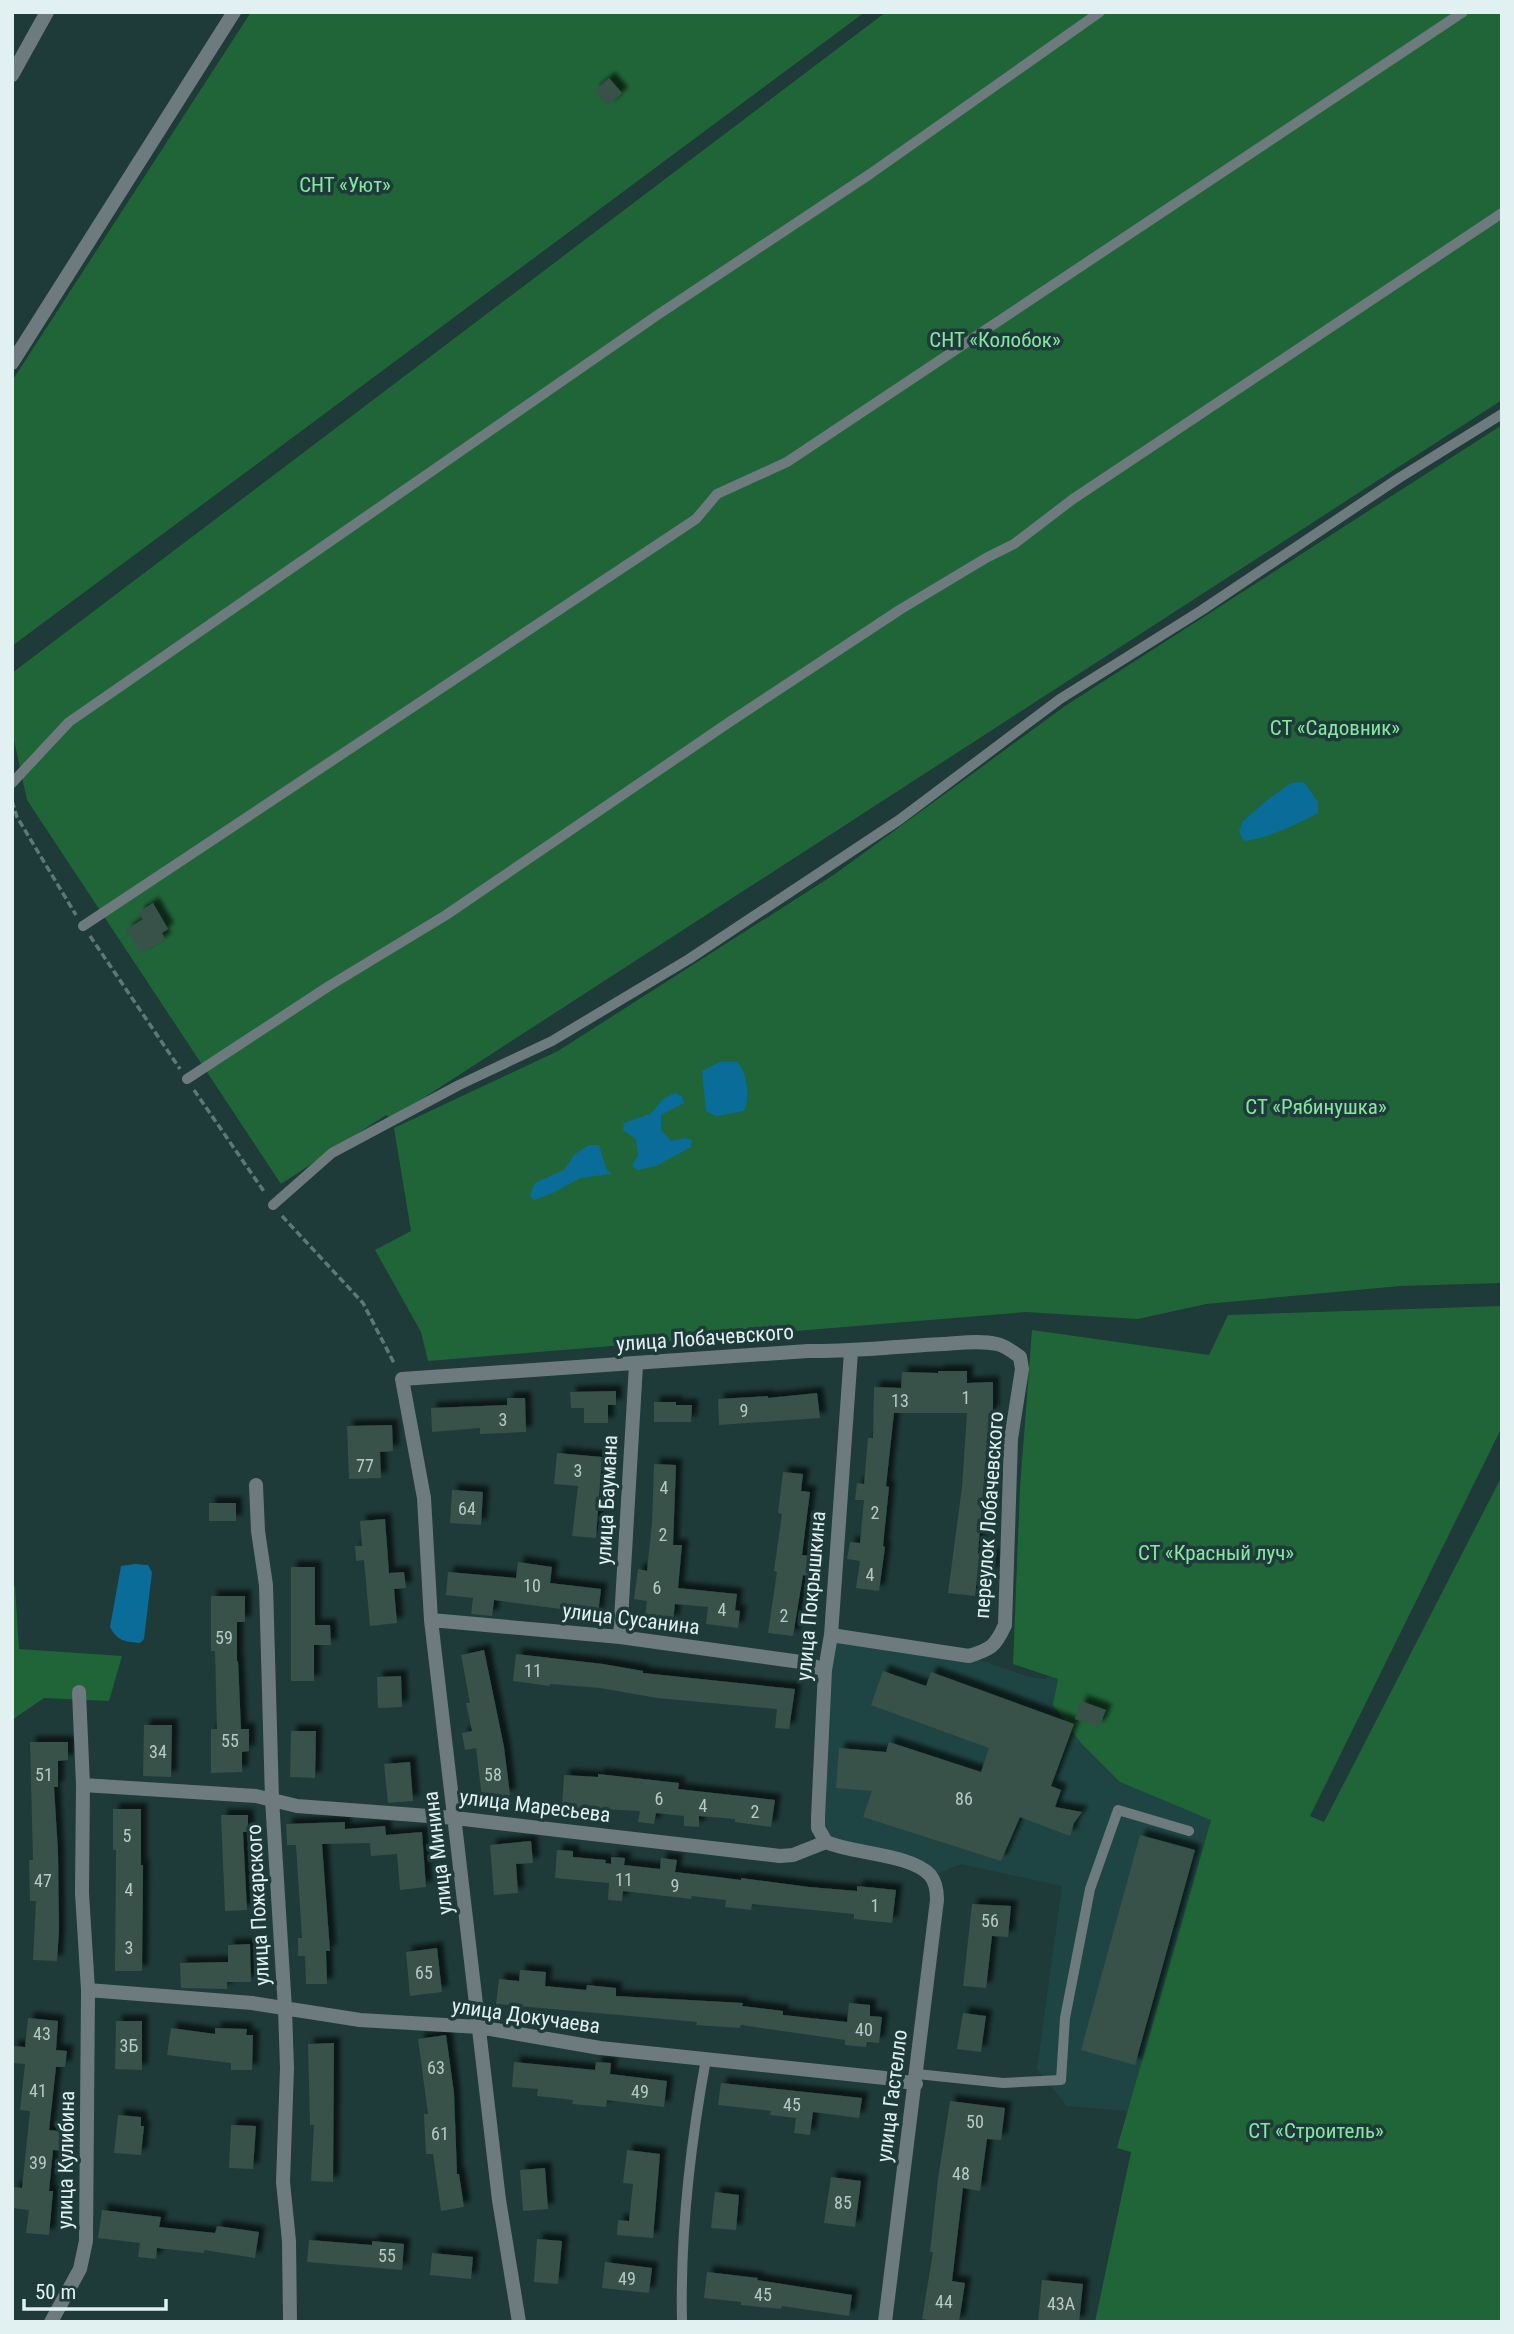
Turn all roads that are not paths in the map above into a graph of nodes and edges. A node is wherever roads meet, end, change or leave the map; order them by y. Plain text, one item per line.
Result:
1 (47, 12) edge
2 (234, 12) edge
3 (1100, 12) edge
4 (1463, 12) edge
5 (12, 75) edge
6 (1502, 213) edge
7 (12, 363) edge
8 (1502, 414) edge
9 (12, 783) edge
10 (83, 926) dead end
11 (187, 1079) road end
12 (273, 1205) road end
13 (1010, 1349) joint
14 (851, 1352) junction
15 (636, 1365) junction
16 (402, 1379) joint
17 (256, 1485) dead end
18 (431, 1620) junction
19 (831, 1635) junction
20 (620, 1637) junction
21 (825, 1670) junction
22 (79, 1692) dead end
23 (83, 1785) junction
24 (272, 1799) junction
25 (455, 1818) junction
26 (1189, 1831) dead end
27 (826, 1842) junction
28 (88, 1990) junction
29 (285, 2009) junction
30 (479, 2026) junction
31 (706, 2059) junction
32 (916, 2079) junction
33 (51, 2322) edge
34 (290, 2322) edge
35 (519, 2322) edge
36 (682, 2322) edge
37 (885, 2322) edge

1 - 5 street
2 - 7 street
3 - 9 lane
4 - 10 lane
6 - 11 lane
8 - 12 lane
13 - 14 street, улица Лобачевского
13 - 19 street, переулок Лобачевского
14 - 15 street, улица Лобачевского
14 - 19 street, улица Покрышкина
15 - 16 street, улица Лобачевского
15 - 20 street, улица Баумана
16 - 18 street, улица Минина
17 - 24 street, улица Пожарского
18 - 20 street, улица Сусанина
18 - 25 street, улица Минина
19 - 21 street, улица Покрышкина
20 - 21 street, улица Сусанина
21 - 27 street, улица Покрышкина
22 - 23 street
23 - 24 street, улица Маресьева
23 - 28 street, улица Кулибина
24 - 25 street, улица Маресьева
24 - 29 street, улица Пожарского
25 - 27 street, улица Маресьева
25 - 30 street, улица Минина
26 - 32 lane
27 - 32 street, улица Гастелло
28 - 29 street, улица Докучаева
28 - 33 street, улица Кулибина
29 - 30 street, улица Докучаева
29 - 34 street, улица Пожарского
30 - 31 street, улица Докучаева
30 - 35 street, улица Минина
31 - 32 street, улица Докучаева
31 - 36 lane
32 - 37 street, улица Гастелло

